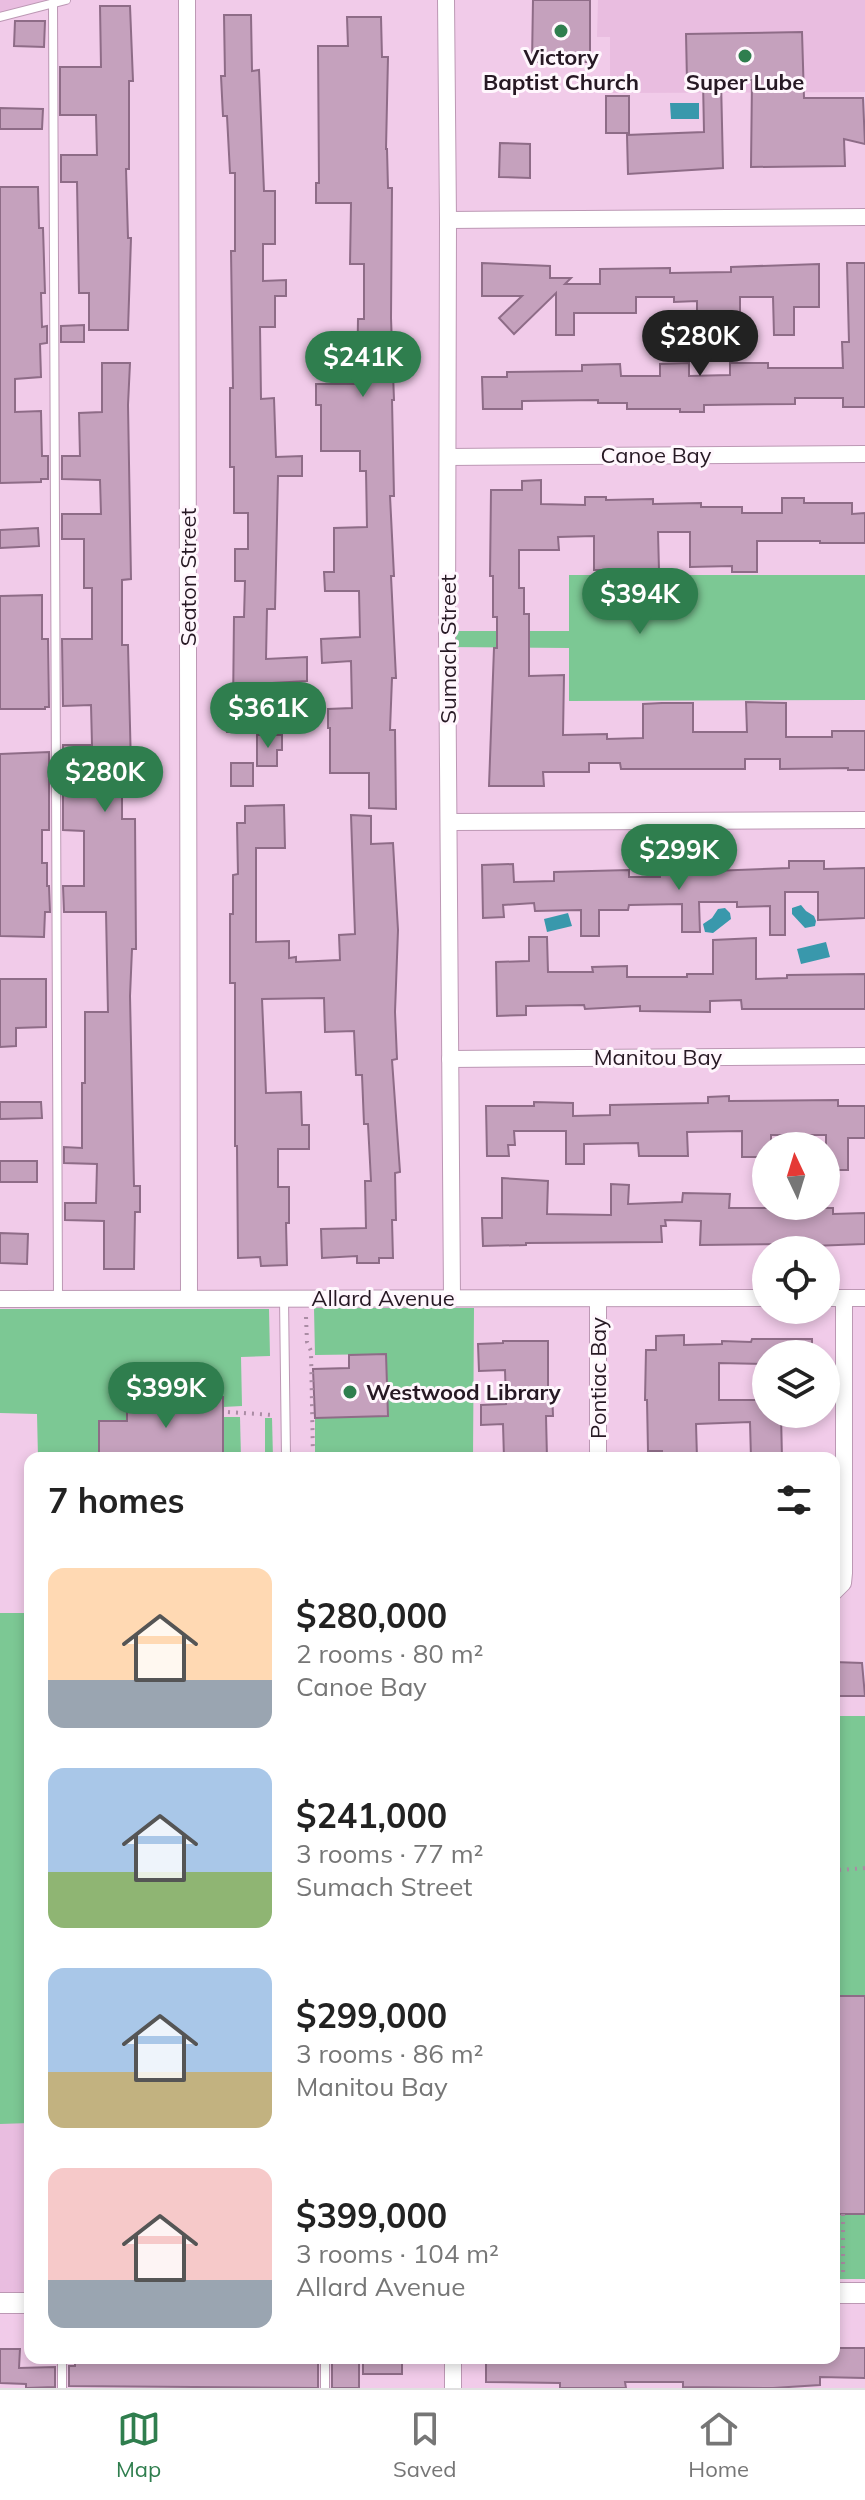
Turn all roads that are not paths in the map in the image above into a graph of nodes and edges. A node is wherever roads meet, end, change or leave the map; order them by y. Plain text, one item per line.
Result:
1 (66, 0) edge
2 (187, 0) edge
3 (446, 0) edge
4 (53, 3) junction
5 (0, 17) edge
6 (865, 217) edge
7 (448, 220) junction
8 (865, 454) edge
9 (448, 457) junction
10 (865, 820) edge
11 (449, 822) junction
12 (865, 1056) edge
13 (450, 1059) junction
14 (284, 1297) junction
15 (189, 1298) junction
16 (452, 1298) junction
17 (752, 1298) edge
18 (840, 1298) edge
19 (844, 1298) junction
20 (865, 1298) edge
21 (0, 1299) edge
22 (58, 1299) junction
23 (598, 1299) junction
24 (286, 1452) edge
25 (598, 1452) edge
26 (840, 1586) edge
27 (840, 2293) edge
28 (865, 2293) edge
29 (0, 2303) edge
30 (24, 2303) edge
31 (62, 2364) edge
32 (325, 2364) edge
33 (453, 2364) edge
34 (62, 2388) edge
35 (325, 2388) edge
36 (453, 2388) edge

1 - 4 lane
2 - 15 street, Seaton Street
3 - 7 street, Sumach Street
4 - 5 lane
4 - 22 lane
6 - 7 street
7 - 9 street, Sumach Street
8 - 9 street, Canoe Bay
9 - 11 street, Sumach Street
10 - 11 street
11 - 13 street, Sumach Street
12 - 13 street, Manitou Bay
13 - 16 street, Sumach Street
14 - 15 street, Allard Avenue
14 - 16 street, Allard Avenue
14 - 24 lane
15 - 22 street, Allard Avenue
16 - 23 street, Allard Avenue
17 - 23 street, Allard Avenue
18 - 19 street
19 - 20 street
19 - 26 street
21 - 22 street, Allard Avenue
23 - 25 street, Pontiac Bay
27 - 28 street
29 - 30 street
31 - 34 lane
32 - 35 lane
33 - 36 street

